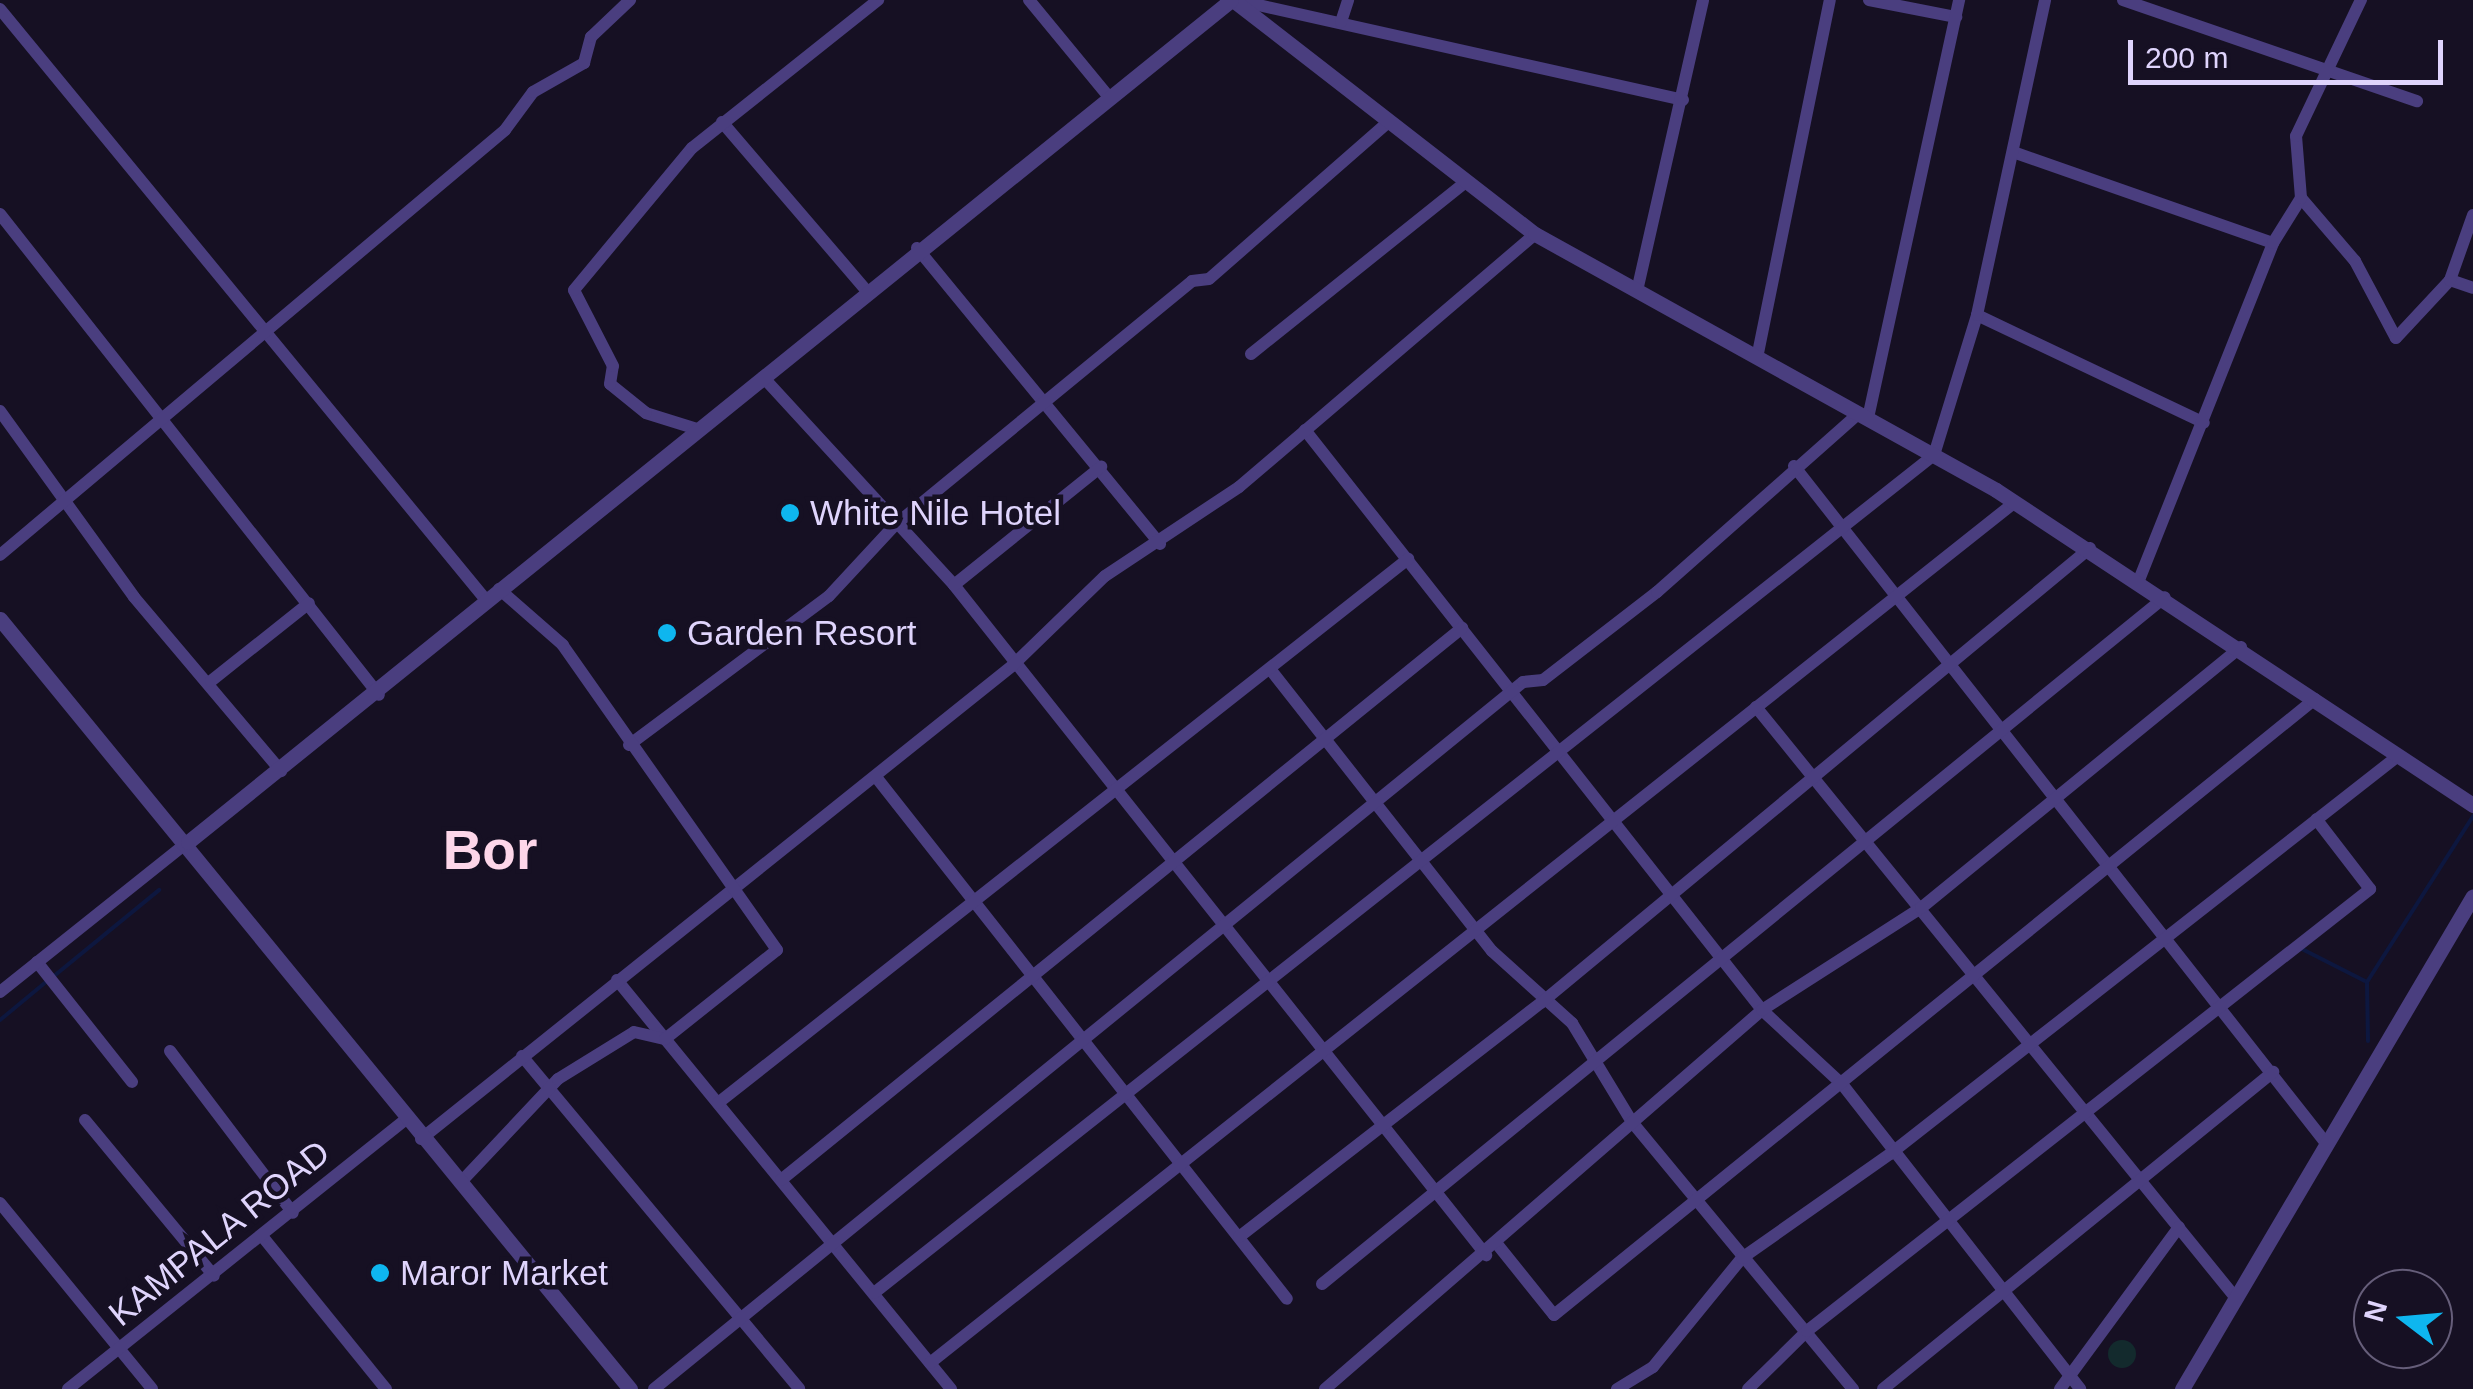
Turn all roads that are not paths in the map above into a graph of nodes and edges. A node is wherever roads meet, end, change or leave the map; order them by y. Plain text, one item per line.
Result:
1 (630, 0) edge
2 (878, 0) edge
3 (1029, 0) edge
4 (1234, 0) edge
5 (1348, 0) edge
6 (1702, 0) edge
7 (1830, 0) edge
8 (1869, 0) edge
9 (1959, 0) edge
10 (2045, 0) edge
11 (2122, 0) edge
12 (2361, 0) edge
13 (0, 9) edge
14 (1956, 17) junction
15 (1341, 22) junction
16 (2332, 69) junction
17 (1109, 96) junction
18 (1683, 100) junction
19 (2417, 101) dead end
20 (722, 122) junction
21 (1385, 125) junction
22 (2013, 152) junction
23 (1467, 181) junction
24 (2301, 198) junction
25 (0, 214) edge
26 (2473, 215) edge
27 (1535, 234) junction
28 (2273, 243) junction
29 (917, 248) junction
30 (2450, 280) junction
31 (2473, 288) edge
32 (864, 289) junction
33 (1637, 291) junction
34 (1976, 316) junction
35 (272, 333) junction
36 (1251, 354) dead end
37 (1757, 358) junction
38 (763, 377) junction
39 (1045, 401) junction
40 (0, 411) edge
41 (160, 415) junction
42 (1864, 416) junction
43 (2204, 422) junction
44 (696, 430) junction
45 (1305, 430) junction
46 (1934, 455) junction
47 (1794, 466) junction
48 (1100, 467) junction
49 (68, 498) junction
50 (2016, 502) junction
51 (894, 525) junction
52 (1844, 528) junction
53 (1160, 544) junction
54 (2090, 548) junction
55 (0, 554) edge
56 (1408, 559) junction
57 (2140, 580) junction
58 (954, 585) junction
59 (1900, 593) junction
60 (492, 594) junction
61 (2165, 597) junction
62 (310, 603) junction
63 (0, 619) edge
64 (1462, 628) junction
65 (2241, 647) junction
66 (1955, 661) junction
67 (1012, 666) junction
68 (1270, 669) junction
69 (211, 681) junction
70 (1511, 691) junction
71 (379, 694) junction
72 (2316, 699) junction
73 (1756, 707) junction
74 (2006, 726) junction
75 (1326, 737) junction
76 (630, 746) junction
77 (1564, 756) junction
78 (2398, 756) junction
79 (282, 771) junction
80 (876, 777) junction
81 (1815, 779) junction
82 (1119, 787) junction
83 (2061, 794) junction
84 (1379, 800) junction
85 (2473, 805) edge
86 (1615, 819) junction
87 (2316, 820) junction
88 (1865, 840) junction
89 (188, 842) junction
90 (1174, 858) junction
91 (1429, 863) junction
92 (2114, 863) junction
93 (730, 888) junction
94 (1674, 892) junction
95 (2473, 896) edge
96 (978, 899) junction
97 (1921, 908) junction
98 (1226, 926) junction
99 (1480, 926) junction
100 (2170, 934) junction
101 (1726, 955) junction
102 (36, 962) junction
103 (1035, 972) junction
104 (1975, 976) junction
105 (617, 980) junction
106 (1270, 983) junction
107 (0, 992) edge
108 (1541, 1002) junction
109 (2222, 1002) junction
110 (1762, 1010) junction
111 (666, 1039) junction
112 (1087, 1039) junction
113 (2030, 1043) junction
114 (1322, 1051) junction
115 (170, 1052) dead end
116 (522, 1056) junction
117 (1591, 1065) junction
118 (2273, 1072) junction
119 (132, 1082) dead end
120 (1842, 1084) junction
121 (547, 1087) junction
122 (1130, 1093) junction
123 (718, 1103) junction
124 (2083, 1108) junction
125 (85, 1120) dead end
126 (406, 1120) junction
127 (1632, 1122) junction
128 (1380, 1124) junction
129 (421, 1140) junction
130 (2326, 1142) junction
131 (1890, 1154) junction
132 (1181, 1163) junction
133 (781, 1180) junction
134 (2142, 1181) junction
135 (460, 1184) junction
136 (1432, 1192) junction
137 (1699, 1199) junction
138 (0, 1203) edge
139 (292, 1214) junction
140 (1943, 1223) junction
141 (2179, 1227) junction
142 (262, 1236) junction
143 (1239, 1236) junction
144 (834, 1244) junction
145 (1497, 1244) junction
146 (1486, 1254) junction
147 (1742, 1258) junction
148 (214, 1276) junction
149 (1322, 1284) dead end
150 (2000, 1292) junction
151 (874, 1293) junction
152 (2235, 1297) junction
153 (1287, 1299) dead end
154 (740, 1319) junction
155 (1806, 1330) junction
156 (122, 1350) junction
157 (930, 1363) junction
158 (2070, 1376) junction
159 (68, 1389) edge
160 (152, 1389) edge
161 (386, 1389) edge
162 (630, 1389) edge
163 (654, 1389) edge
164 (799, 1389) edge
165 (951, 1389) edge
166 (1325, 1389) edge
167 (1617, 1389) edge
168 (1748, 1389) edge
169 (1853, 1389) edge
170 (1883, 1389) edge
171 (2060, 1389) edge
172 (2080, 1389) edge
173 (2182, 1389) edge

1 - 35 street
2 - 20 street
3 - 17 street
4 - 15 street
4 - 17 street
4 - 21 street
5 - 15 street
6 - 18 street
7 - 37 street
8 - 14 street
9 - 14 street
10 - 22 street
11 - 16 street
12 - 16 street
13 - 35 street
14 - 42 street
15 - 18 street
16 - 19 street
16 - 24 street
17 - 29 street
18 - 33 street
20 - 32 street
20 - 44 street
21 - 23 street
21 - 39 street
22 - 28 street
22 - 34 street
23 - 27 street
23 - 36 street
24 - 28 street
24 - 30 street
25 - 41 street
26 - 30 street
27 - 33 street
27 - 45 street
28 - 43 street
29 - 32 street
29 - 39 street
30 - 31 street
32 - 38 street
33 - 37 street
34 - 43 street
34 - 46 street
35 - 41 street
35 - 60 street
37 - 42 street
38 - 44 street
38 - 51 street
39 - 48 street
39 - 51 street
40 - 49 street
41 - 49 street
41 - 62 street
42 - 46 street
42 - 47 street
43 - 57 street
44 - 60 street
45 - 53 street
45 - 56 street
46 - 50 street
46 - 52 street
47 - 52 street
47 - 70 street
48 - 53 street
48 - 58 street
49 - 55 street
49 - 69 street
50 - 54 street
50 - 59 street
51 - 58 street
51 - 76 street
52 - 59 street
52 - 77 street
53 - 67 street
54 - 57 street
54 - 66 street
56 - 64 street
56 - 68 street
57 - 61 street
58 - 67 street
59 - 66 street
59 - 73 street
60 - 71 street
60 - 76 street
61 - 65 street
61 - 74 street
62 - 69 street
62 - 71 street
63 - 89 street
64 - 70 street
64 - 75 street
65 - 72 street
65 - 83 street
66 - 74 street
66 - 81 street
67 - 80 street
67 - 82 street
68 - 75 street
68 - 82 street
69 - 79 street
70 - 77 street
70 - 84 street
71 - 79 street
72 - 78 street
72 - 92 street
73 - 81 street
73 - 86 street
74 - 83 street
74 - 88 street
75 - 84 street
75 - 90 street
76 - 93 street
77 - 86 street
77 - 91 street
78 - 85 street
78 - 87 street
79 - 89 street
80 - 93 street
80 - 96 street
81 - 88 street
81 - 94 street
82 - 90 street
82 - 96 street
83 - 92 street
83 - 97 street
84 - 91 street
84 - 98 street
86 - 94 street
86 - 99 street
87 - 100 street
87 - 109 street
88 - 97 street
88 - 101 street
89 - 102 street
89 - 126 street
90 - 98 street
90 - 103 street
91 - 99 street
91 - 106 street
92 - 100 street
92 - 104 street
93 - 105 street
93 - 111 street
94 - 101 street
94 - 108 street
95 - 130 street
96 - 103 street
96 - 123 street
97 - 104 street
97 - 110 street
98 - 106 street
98 - 112 street
99 - 108 street
99 - 114 street
100 - 109 street
100 - 113 street
101 - 110 street
101 - 117 street
102 - 107 street
102 - 119 street
103 - 112 street
103 - 133 street
104 - 113 street
104 - 120 street
105 - 111 street
105 - 116 street
106 - 114 street
106 - 122 street
108 - 117 street
108 - 128 street
109 - 118 street
109 - 124 street
110 - 120 street
110 - 127 street
111 - 121 street
111 - 123 street
112 - 122 street
112 - 144 street
113 - 124 street
113 - 131 street
114 - 128 street
114 - 132 street
115 - 139 street
116 - 121 street
116 - 129 street
117 - 127 street
117 - 136 street
118 - 130 street
118 - 134 street
120 - 131 street
120 - 137 street
121 - 135 street
121 - 154 street
122 - 132 street
122 - 151 street
123 - 133 street
124 - 134 street
124 - 140 street
125 - 148 street
126 - 129 street
126 - 139 street, KAMPALA ROAD
127 - 137 street
127 - 145 street
128 - 136 street
128 - 143 street
129 - 135 street
130 - 152 street
131 - 140 street
131 - 147 street
132 - 143 street
132 - 157 street
133 - 144 street
134 - 141 street
134 - 150 street
135 - 162 street
136 - 146 street
136 - 149 street
137 - 145 street
137 - 147 street
138 - 156 street
139 - 142 street, KAMPALA ROAD
140 - 150 street
140 - 155 street
141 - 152 street
141 - 158 street
142 - 148 street, KAMPALA ROAD
142 - 161 street
143 - 153 street
144 - 151 street
144 - 154 street
145 - 146 street
146 - 166 street
147 - 155 street
147 - 167 street
148 - 156 street, KAMPALA ROAD
150 - 158 street
150 - 170 street
151 - 157 street
152 - 173 street
154 - 163 street
154 - 164 street
155 - 168 street
155 - 169 street
156 - 159 street, KAMPALA ROAD
156 - 160 street
157 - 165 street
158 - 171 street
158 - 172 street

